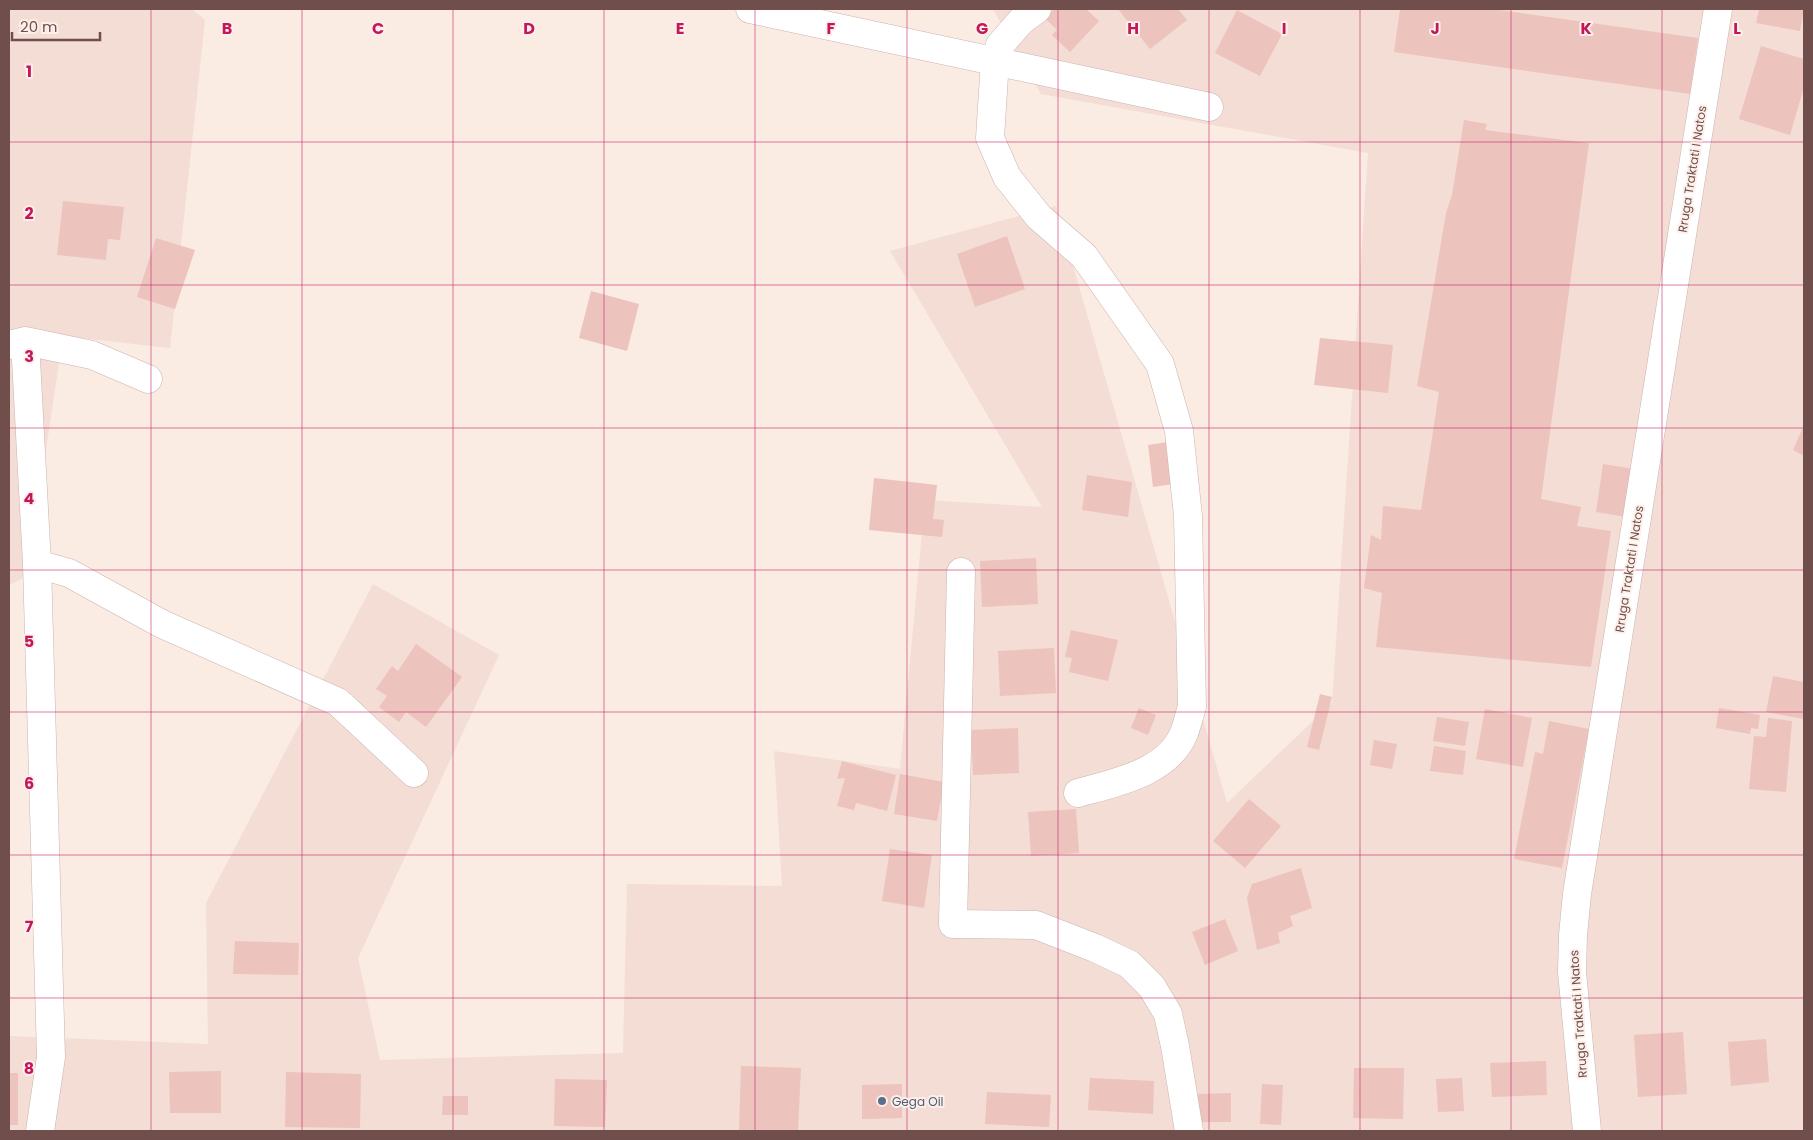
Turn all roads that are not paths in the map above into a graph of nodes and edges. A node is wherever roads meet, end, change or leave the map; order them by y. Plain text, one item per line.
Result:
1 (750, 9) edge
2 (1037, 9) edge
3 (1718, 9) edge
4 (995, 60) junction
5 (1209, 107) dead end
6 (17, 343) edge
7 (148, 379) dead end
8 (37, 564) junction
9 (961, 572) dead end
10 (414, 773) dead end
11 (1078, 793) dead end
12 (40, 1131) edge
13 (1189, 1131) edge
14 (1587, 1131) edge

1 - 4 street
2 - 4 street
3 - 14 street, Rruga Traktati I Natos
4 - 5 street
4 - 11 street
6 - 7 street
6 - 8 street
8 - 10 street
8 - 12 street
9 - 13 street

